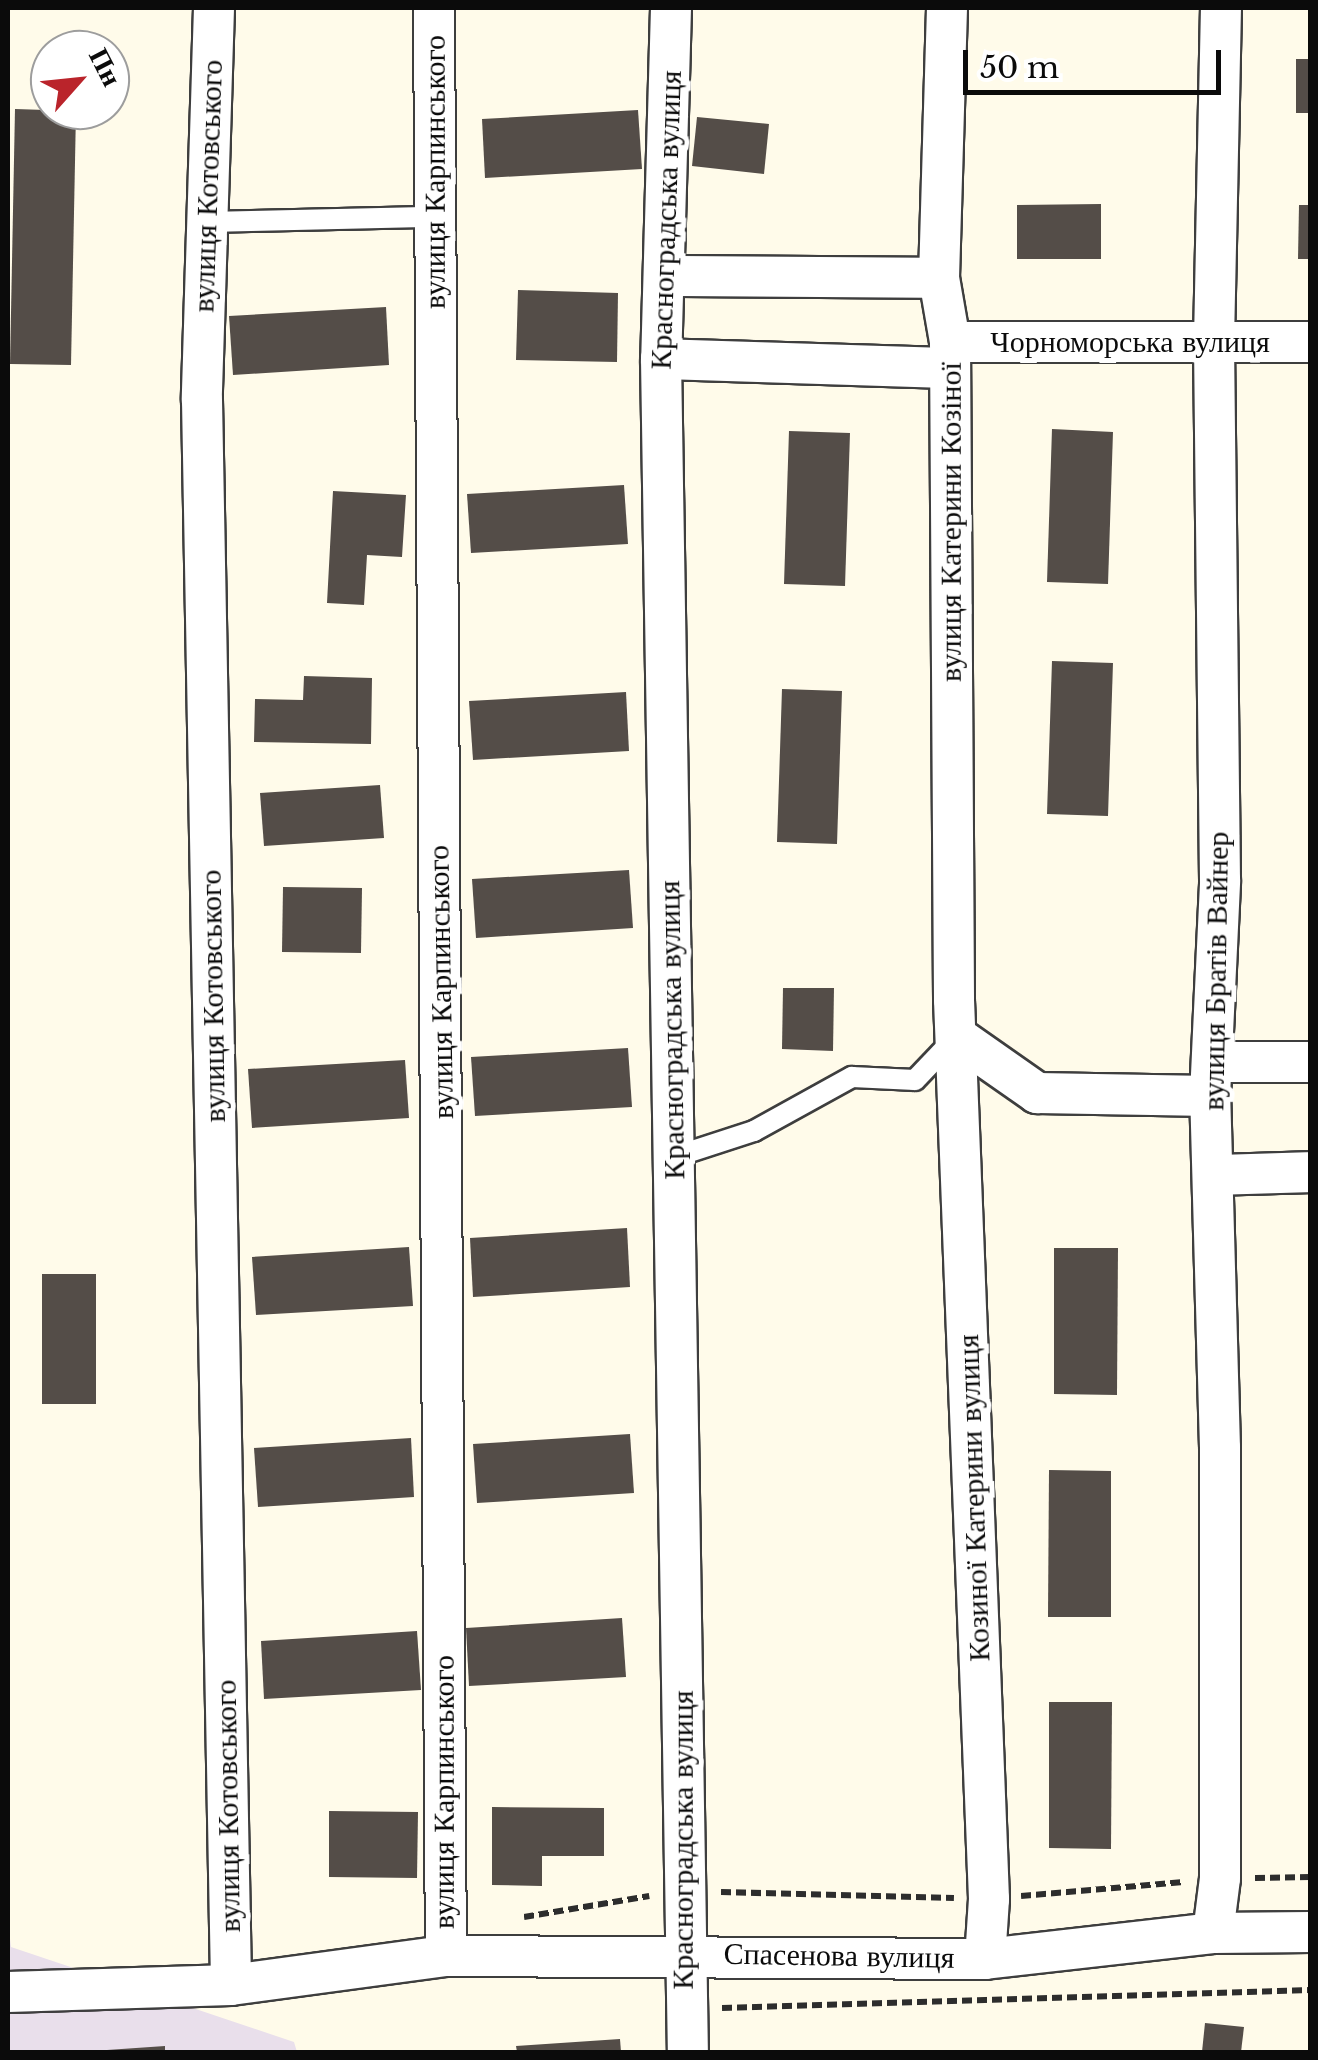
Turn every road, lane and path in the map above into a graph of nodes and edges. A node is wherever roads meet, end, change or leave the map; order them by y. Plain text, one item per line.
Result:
1 (214, 8) edge
2 (434, 8) edge
3 (671, 8) edge
4 (947, 8) edge
5 (1221, 8) edge
6 (436, 217) junction
7 (207, 222) junction
8 (664, 276) junction
9 (939, 278) junction
10 (1214, 341) junction
11 (1310, 342) edge
12 (950, 355) junction
13 (661, 359) junction
14 (956, 1037) junction
15 (1310, 1062) edge
16 (1214, 1079) junction
17 (674, 1157) junction
18 (1310, 1172) edge
19 (1216, 1175) junction
20 (1310, 1877) edge
21 (1220, 1878) junction
22 (686, 1890) junction
23 (989, 1900) junction
24 (518, 1918) dead end
25 (1310, 1932) edge
26 (1214, 1934) junction
27 (683, 1953) junction
28 (446, 1956) junction
29 (985, 1959) junction
30 (231, 1985) junction
31 (1310, 1990) edge
32 (8, 1992) edge
33 (685, 2010) junction
34 (688, 2052) edge

1 - 7 street, вулиця Котовського
2 - 6 street, вулиця Карпинського
3 - 8 street, Красноградська вулиця
4 - 9 street, вулиця Катерини Козіної
5 - 10 street, вулиця Братів Вайнер
6 - 7 lane
6 - 28 street, вулиця Карпинського
7 - 30 street, вулиця Котовського
8 - 9 street
8 - 13 street, Красноградська вулиця
9 - 12 street, вулиця Катерини Козіної
10 - 11 street, Чорноморська вулиця
10 - 12 street, Чорноморська вулиця
10 - 16 street, вулиця Братів Вайнер
12 - 13 street, Чорноморська вулиця
12 - 14 street, вулиця Катерини Козіної
13 - 17 street, Красноградська вулиця
14 - 16 street
14 - 17 lane
14 - 23 street, Козиної Катерини вулиця
15 - 16 street
16 - 19 street, вулиця Братів Вайнер
17 - 22 street, Красноградська вулиця
18 - 19 street
19 - 21 street, вулиця Братів Вайнер
20 - 21 path
21 - 23 path
21 - 26 street, вулиця Братів Вайнер
22 - 23 path
22 - 24 path
22 - 27 street, Красноградська вулиця
23 - 29 street, Козиної Катерини вулиця
25 - 26 street, Спасенова вулиця
26 - 29 street, Спасенова вулиця
27 - 28 street, Спасенова вулиця
27 - 29 street, Спасенова вулиця
27 - 33 street, Красноградська вулиця
28 - 30 street, Спасенова вулиця
30 - 32 street, Спасенова вулиця
31 - 33 path
33 - 34 street, Красноградська вулиця

